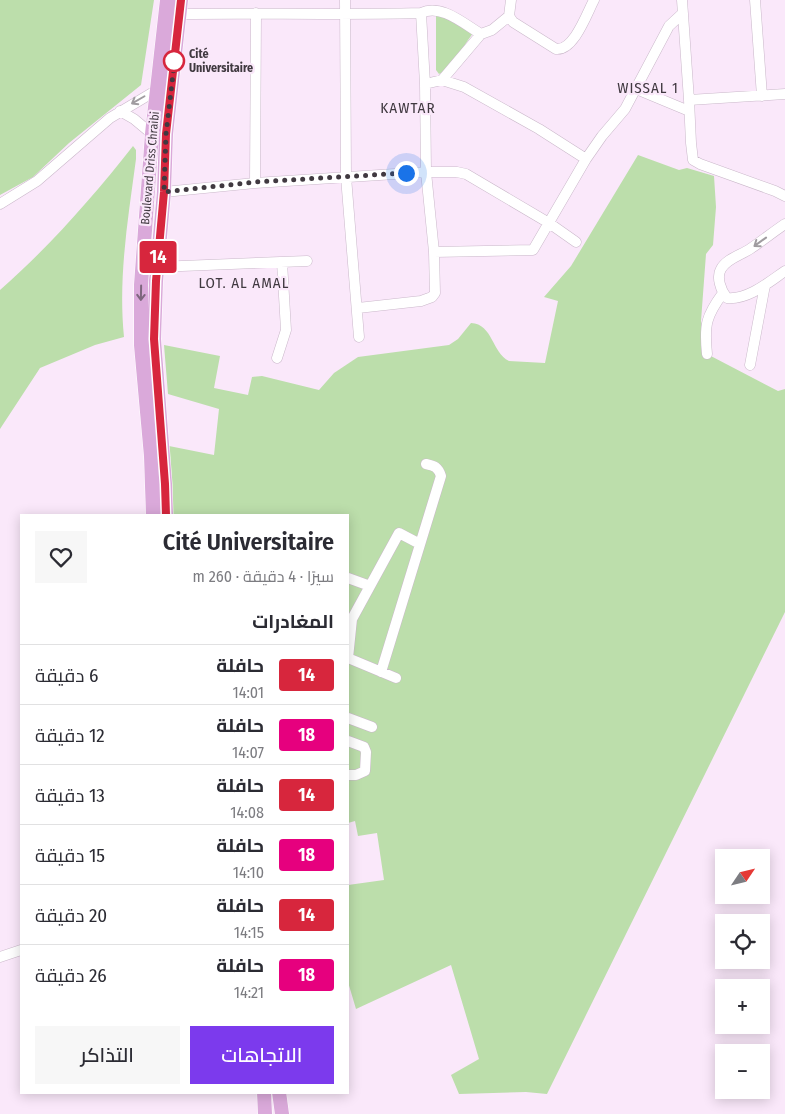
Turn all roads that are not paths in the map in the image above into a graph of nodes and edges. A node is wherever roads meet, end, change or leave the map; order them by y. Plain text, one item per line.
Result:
1 (167, 0) edge
2 (180, 0) edge
3 (345, 0) edge
4 (511, 0) edge
5 (594, 0) edge
6 (682, 0) edge
7 (755, 0) edge
8 (256, 13) junction
9 (421, 13) junction
10 (683, 13) junction
11 (179, 14) junction
12 (344, 14) junction
13 (509, 16) junction
14 (481, 34) junction
15 (442, 80) junction
16 (425, 84) junction
17 (636, 89) junction
18 (157, 90) junction
19 (785, 94) edge
20 (762, 96) junction
21 (689, 100) junction
22 (120, 111) junction
23 (689, 111) junction
24 (152, 134) junction
25 (586, 159) junction
26 (426, 172) junction
27 (346, 177) junction
28 (255, 182) junction
29 (164, 192) junction
30 (785, 196) edge
31 (0, 204) edge
32 (549, 224) junction
33 (785, 224) edge
34 (576, 242) dead end
35 (434, 252) junction
36 (307, 261) dead end
37 (282, 262) junction
38 (157, 267) junction
39 (785, 271) edge
40 (765, 285) junction
41 (723, 293) junction
42 (358, 308) junction
43 (359, 337) dead end
44 (707, 354) dead end
45 (277, 358) dead end
46 (750, 365) dead end
47 (157, 456) junction
48 (426, 464) dead end
49 (159, 484) junction
50 (153, 514) edge
51 (166, 514) edge
52 (420, 544) junction
53 (349, 578) edge
54 (370, 586) junction
55 (349, 648) edge
56 (349, 658) edge
57 (380, 672) junction
58 (396, 678) dead end
59 (349, 718) edge
60 (372, 727) dead end
61 (349, 741) edge
62 (349, 775) edge
63 (20, 950) edge
64 (0, 957) edge
65 (264, 1094) edge
66 (279, 1094) edge
67 (265, 1114) edge
68 (282, 1114) edge

1 - 18 main road, Boulevard Driss Chraibi
2 - 11 main road, Boulevard Driss Chraibi
3 - 12 street
4 - 13 street
5 - 13 street
6 - 10 street
7 - 20 street
8 - 11 street
8 - 12 street
8 - 28 street
9 - 12 street
9 - 14 street
9 - 16 street
10 - 17 street
10 - 21 street
11 - 29 main road, Boulevard Driss Chraibi
12 - 27 street
13 - 14 street
14 - 15 street
15 - 16 street
15 - 25 street
16 - 26 street
17 - 23 street
17 - 25 street
18 -> 22 street
18 - 24 main road, Boulevard Driss Chraibi
19 - 20 street
20 - 21 street
21 - 23 street
22 - 24 street
22 - 31 street
23 - 30 street
24 -> 47 main road, Boulevard Driss Chraibi
25 - 32 street
26 - 27 street
26 - 32 street
26 - 35 street
27 - 28 street
27 - 42 street
28 - 29 street
29 - 38 main road, Boulevard Driss Chraibi
32 - 34 street
32 - 35 street
33 -> 41 street
35 - 42 street
36 - 37 street
37 - 38 street
37 - 45 street
38 - 47 main road, Boulevard Driss Chraibi
39 - 40 street
40 - 41 street
40 - 46 street
41 - 44 street
42 - 43 street
47 - 49 main road, Boulevard Driss Chraibi
48 - 52 street
49 - 50 main road, Boulevard Driss Chraibi
49 - 51 main road, Boulevard Driss Chraibi
52 - 54 street
52 - 57 street
53 - 54 street
54 - 55 street
56 - 57 street
57 - 58 street
59 - 60 street
61 - 62 street
63 - 64 street
65 - 67 main road
66 - 68 main road

